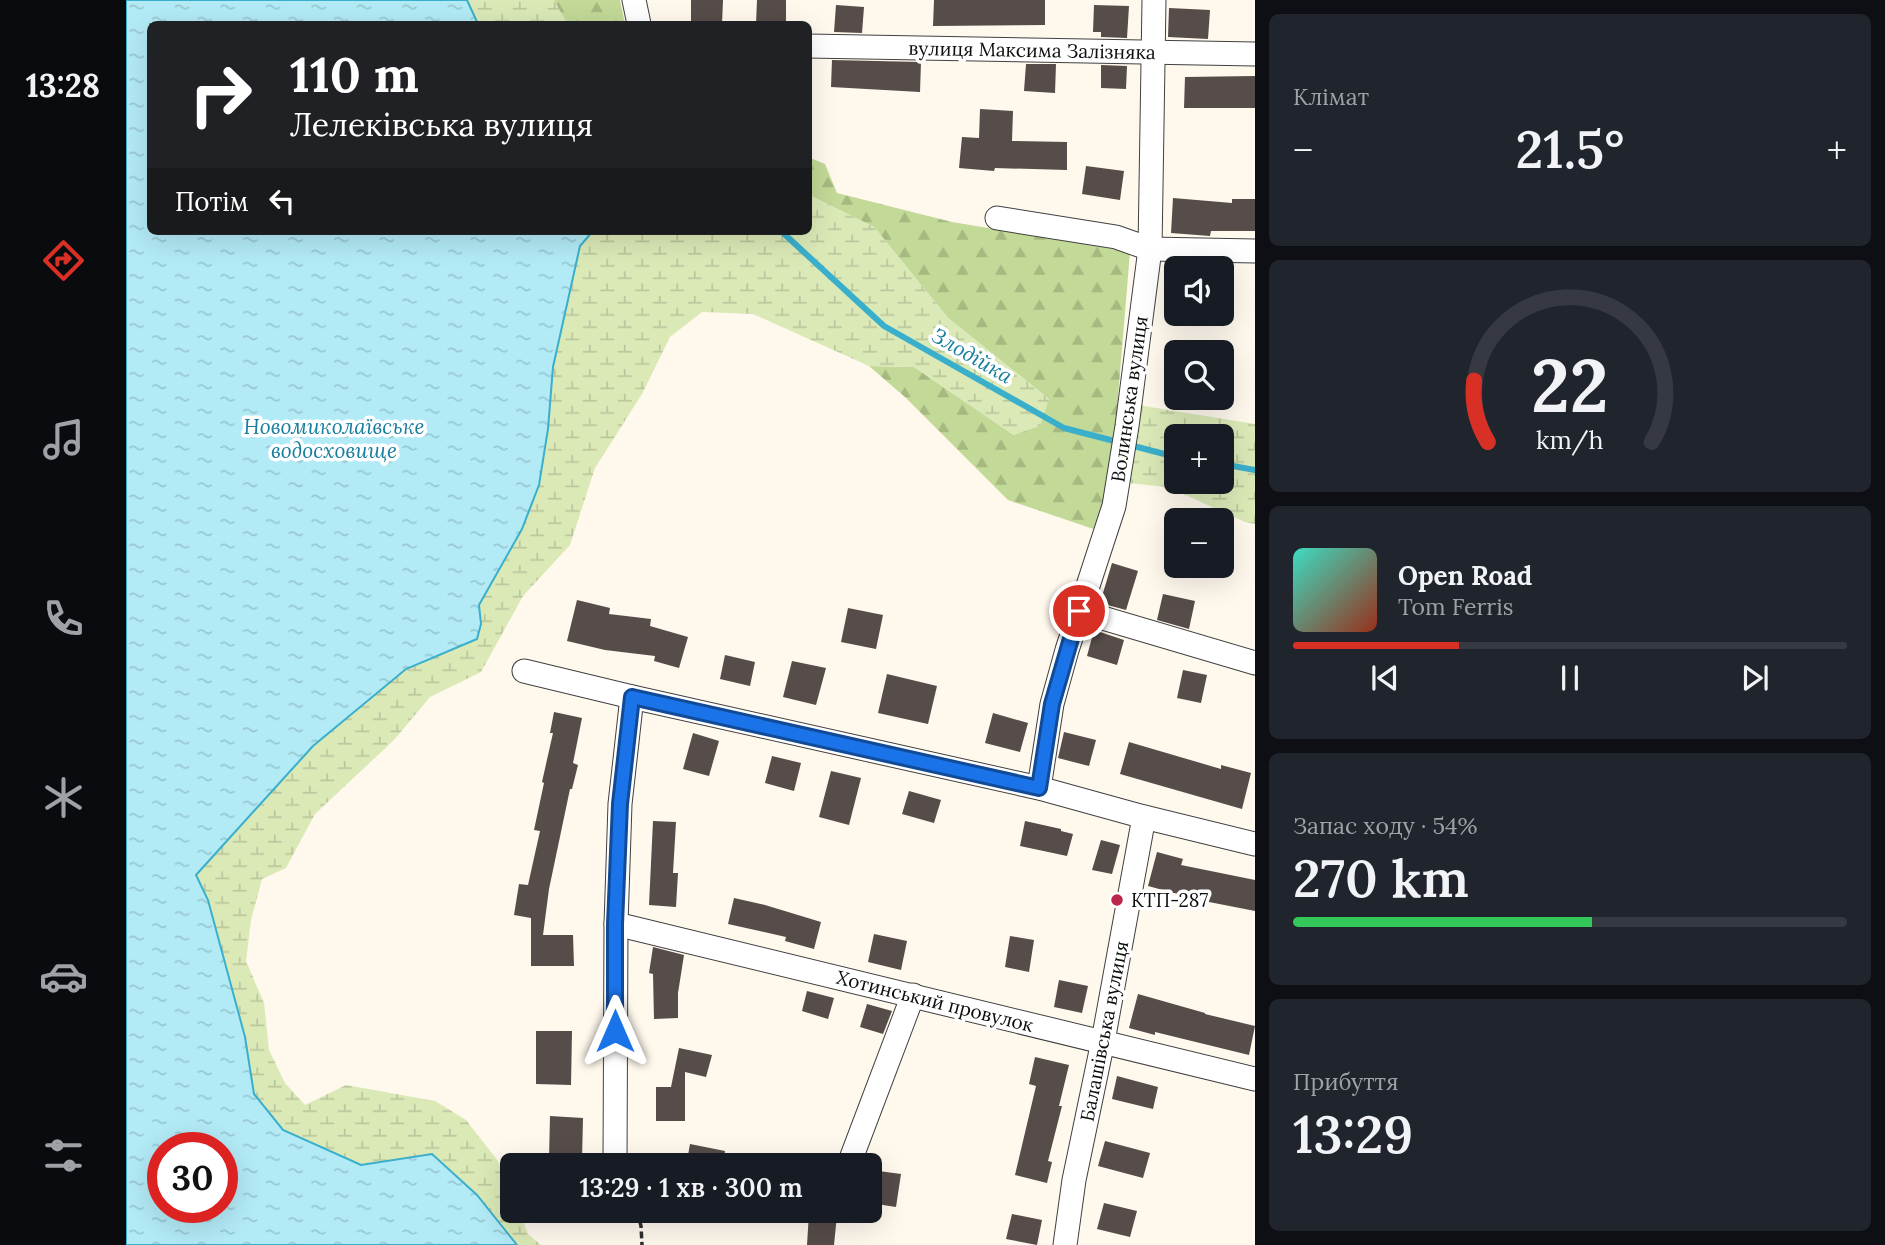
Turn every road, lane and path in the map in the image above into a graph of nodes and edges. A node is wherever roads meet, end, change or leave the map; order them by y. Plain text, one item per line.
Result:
1 (634, 0) edge
2 (1154, 0) edge
3 (638, 21) edge
4 (812, 46) edge
5 (1153, 52) junction
6 (1255, 54) edge
7 (997, 218) dead end
8 (1150, 250) junction
9 (1255, 251) edge
10 (1079, 611) junction
11 (1255, 663) edge
12 (524, 671) dead end
13 (632, 697) junction
14 (1039, 788) junction
15 (1144, 817) junction
16 (1255, 844) edge
17 (615, 924) junction
18 (913, 995) junction
19 (1103, 1041) junction
20 (1255, 1079) edge
21 (615, 1153) edge
22 (853, 1153) edge
23 (640, 1223) edge
24 (642, 1245) edge
25 (1065, 1245) edge

1 - 3 street
2 - 5 street, Волинська вулиця
4 - 5 street, вулиця Максима Залізняка
5 - 6 street, вулиця Максима Залізняка
5 - 8 street, Волинська вулиця
7 - 8 street
8 - 9 street
8 - 10 street, Волинська вулиця
10 - 11 street
10 - 14 street, Волинська вулиця
12 - 13 street
13 - 14 street
13 - 17 street
14 - 15 street
15 - 16 street
15 - 19 street, Балашівська вулиця
17 - 18 street, Хотинський провулок
17 - 21 street
18 - 19 street, Хотинський провулок
18 - 22 street
19 - 20 street, Хотинський провулок
19 - 25 street, Балашівська вулиця
23 - 24 path

